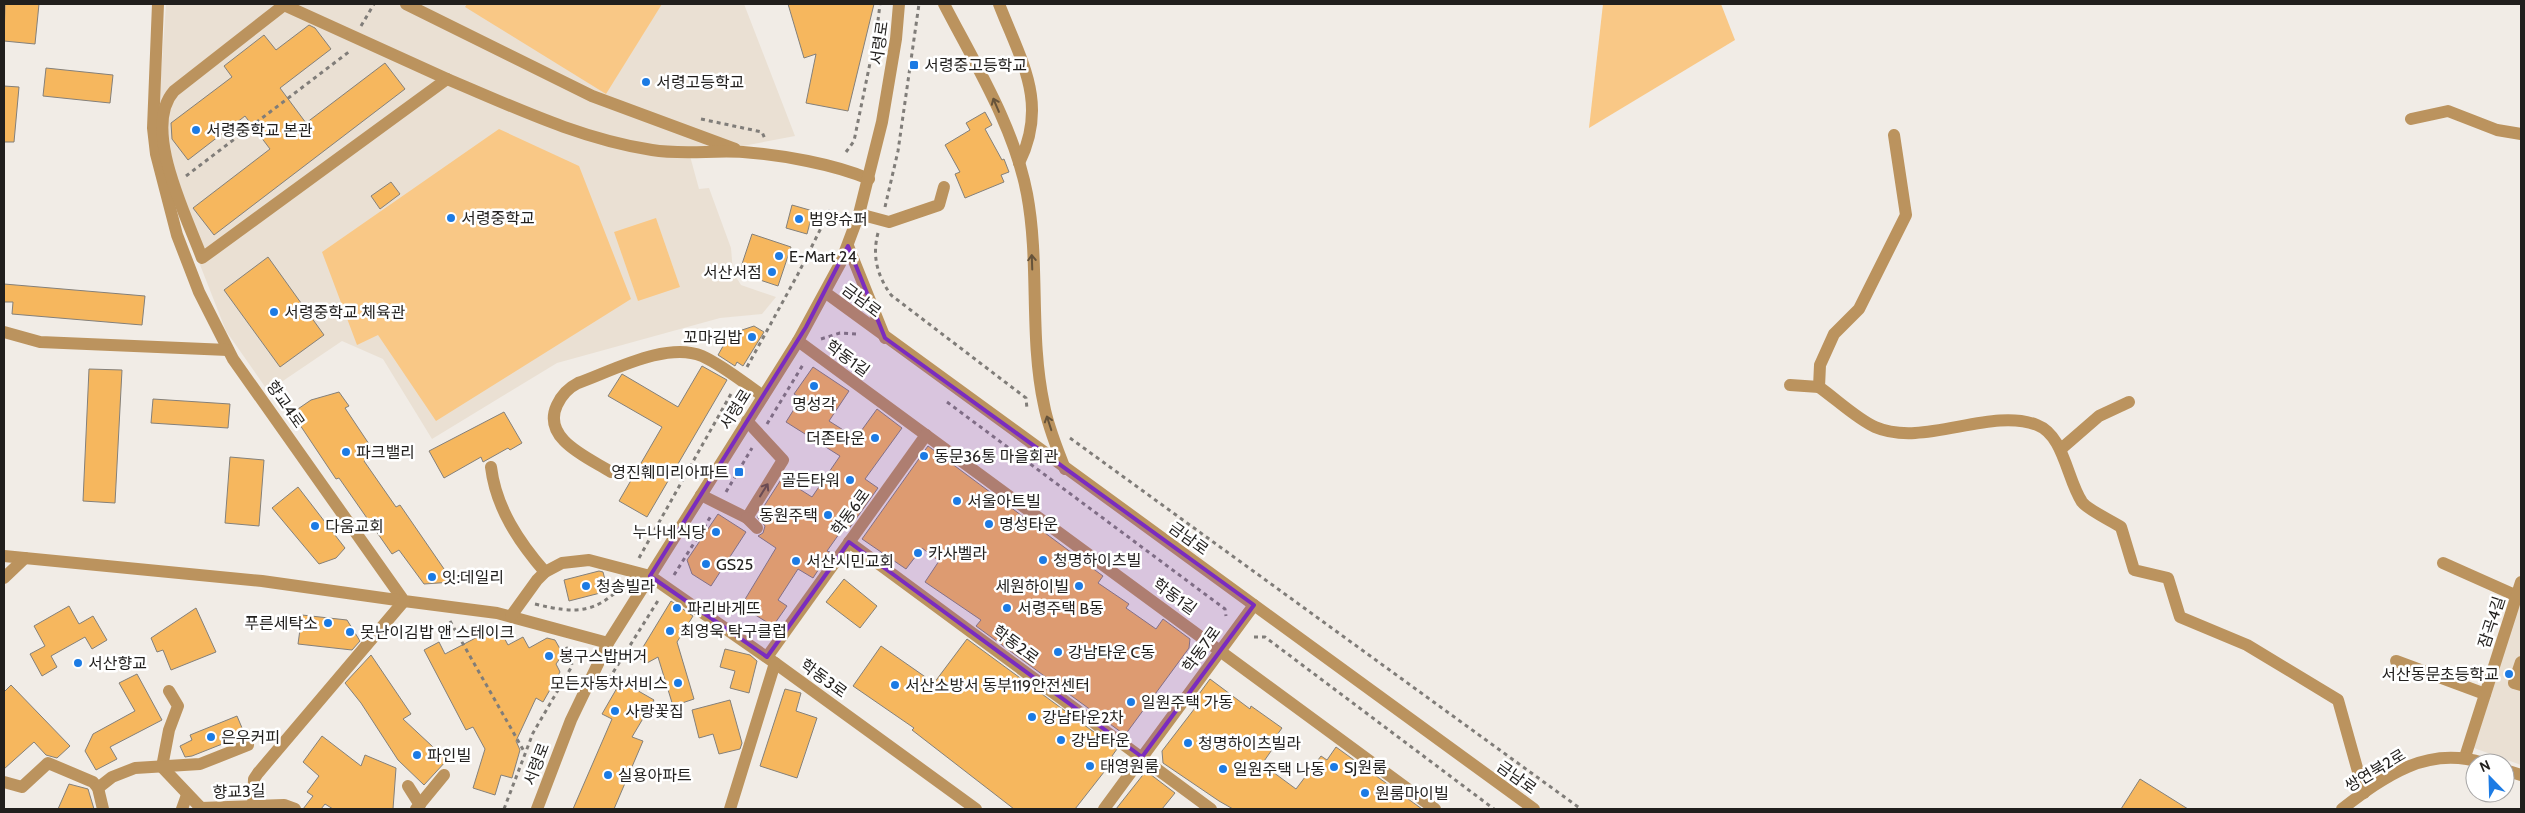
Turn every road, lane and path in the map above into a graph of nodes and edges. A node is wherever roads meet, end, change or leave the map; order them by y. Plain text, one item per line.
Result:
1 (158, 4) edge
2 (282, 4) edge
3 (374, 4) edge
4 (406, 4) edge
5 (880, 4) edge
6 (900, 4) edge
7 (944, 4) edge
8 (999, 4) edge
9 (359, 39) junction
10 (447, 80) junction
11 (694, 117) dead end
12 (2411, 120) dead end
13 (2521, 134) edge
14 (1894, 135) dead end
15 (742, 152) junction
16 (846, 152) dead end
17 (772, 156) junction
18 (1018, 163) junction
19 (869, 179) junction
20 (175, 184) junction
21 (944, 187) dead end
22 (830, 210) dead end
23 (859, 214) junction
24 (848, 246) junction
25 (826, 293) junction
26 (4, 332) edge
27 (885, 338) junction
28 (862, 339) dead end
29 (798, 340) junction
30 (228, 350) junction
31 (811, 351) junction
32 (739, 380) junction
33 (1790, 385) dead end
34 (1819, 387) junction
35 (763, 396) junction
36 (941, 398) dead end
37 (2130, 402) dead end
38 (747, 421) junction
39 (1066, 434) dead end
40 (760, 435) junction
41 (926, 435) junction
42 (2060, 449) junction
43 (490, 467) dead end
44 (1065, 469) junction
45 (611, 472) dead end
46 (701, 495) junction
47 (718, 504) junction
48 (747, 518) junction
49 (757, 528) dead end
50 (849, 542) junction
51 (4, 556) edge
52 (26, 558) junction
53 (2443, 563) dead end
54 (632, 571) junction
55 (545, 572) junction
56 (650, 576) junction
57 (4, 578) edge
58 (2521, 582) edge
59 (666, 588) junction
60 (2517, 596) junction
61 (404, 601) junction
62 (521, 601) junction
63 (1254, 605) junction
64 (441, 606) junction
65 (511, 616) junction
66 (1226, 616) dead end
67 (460, 625) dead end
68 (452, 626) junction
69 (1254, 636) dead end
70 (563, 643) dead end
71 (608, 643) junction
72 (1221, 650) junction
73 (771, 660) junction
74 (2396, 661) dead end
75 (2521, 662) edge
76 (607, 683) dead end
77 (2521, 686) edge
78 (169, 691) dead end
79 (2485, 694) junction
80 (248, 745) dead end
81 (525, 753) junction
82 (2466, 753) edge
83 (1142, 757) junction
84 (2465, 757) edge
85 (162, 767) junction
86 (444, 775) dead end
87 (4, 782) edge
88 (408, 786) dead end
89 (98, 788) junction
90 (2364, 793) junction
91 (187, 795) junction
92 (252, 806) junction
93 (418, 807) edge
94 (103, 809) edge
95 (182, 809) edge
96 (295, 809) edge
97 (504, 809) edge
98 (537, 809) edge
99 (730, 809) edge
100 (976, 809) edge
101 (1104, 809) edge
102 (1211, 809) edge
103 (1435, 809) edge
104 (1494, 809) edge
105 (1534, 809) edge
106 (1581, 809) edge
107 (2342, 809) edge

1 - 30 street, 향교4로
2 - 9 street
2 - 20 street
3 - 9 path
4 - 15 street
5 - 16 path
6 - 19 street, 서령로
18 -> 7 street
8 - 18 street
9 - 10 street
9 - 20 path
10 - 15 street
10 - 20 street
11 - 17 path
12 - 13 street
14 - 34 street
15 - 17 street
17 - 19 street
44 -> 18 street
19 - 23 street, 서령로
21 - 23 street
22 - 32 path
23 - 24 street, 서령로
24 - 25 street, 서령로
24 - 27 street
25 - 27 street, 금남로
25 - 29 street, 서령로
26 - 30 street
27 - 44 street, 금남로
28 - 31 path
29 - 31 street, 학동1길
29 - 35 street, 서령로
30 - 61 street, 향교4로
31 - 40 path
31 - 41 street, 학동1길
32 - 35 street
32 - 45 street
32 - 54 path
33 - 34 street
34 - 42 street
35 - 38 street, 서령로
36 - 66 path
37 - 42 street
38 - 40 street
38 - 46 street, 서령로
39 - 106 path
40 - 47 path
48 -> 40 street
41 - 50 street, 학동6로
41 - 72 street, 학동1길
42 - 90 street
43 - 55 street
44 - 63 street, 금남로
46 - 47 street
46 - 56 street, 서령로
47 - 48 street
47 - 59 path
48 - 49 street
50 - 73 street, 학동6로
50 - 83 street, 학동2로
51 - 52 street
52 - 57 street
52 - 61 street
53 - 60 street
54 - 55 street
54 - 56 street
54 - 62 path
55 - 62 street
56 - 59 street, 학동3로
56 - 71 street, 서령로
58 - 60 street, 잠곡4길
59 - 73 street, 학동3로
59 - 76 path
60 - 79 street, 잠곡4길
61 - 64 street
61 - 92 street
62 - 65 street
63 - 72 street, 학동7로
63 - 105 street, 금남로
64 - 65 street
64 - 68 path
65 - 71 street
67 - 68 path
68 - 81 path
69 - 104 path
70 - 81 path
71 - 98 street, 서령로
72 - 83 street, 학동7로
72 - 103 street, 학동1길
73 - 99 street, 학동6로
73 - 100 street, 학동3로
74 - 79 street
75 - 77 street
78 - 85 street
79 - 82 street, 잠곡4길
80 - 85 street
81 - 97 path
83 - 101 street, 학동7로
83 - 102 street, 학동2로
84 - 90 street, 쌍연북2로
85 - 89 street
85 - 91 street, 향교3길
86 - 93 street
87 - 89 street
88 - 93 street
89 - 94 street
90 - 107 street, 쌍연북2로
91 - 92 street, 향교3길
91 - 95 street
92 - 96 street, 향교3길

